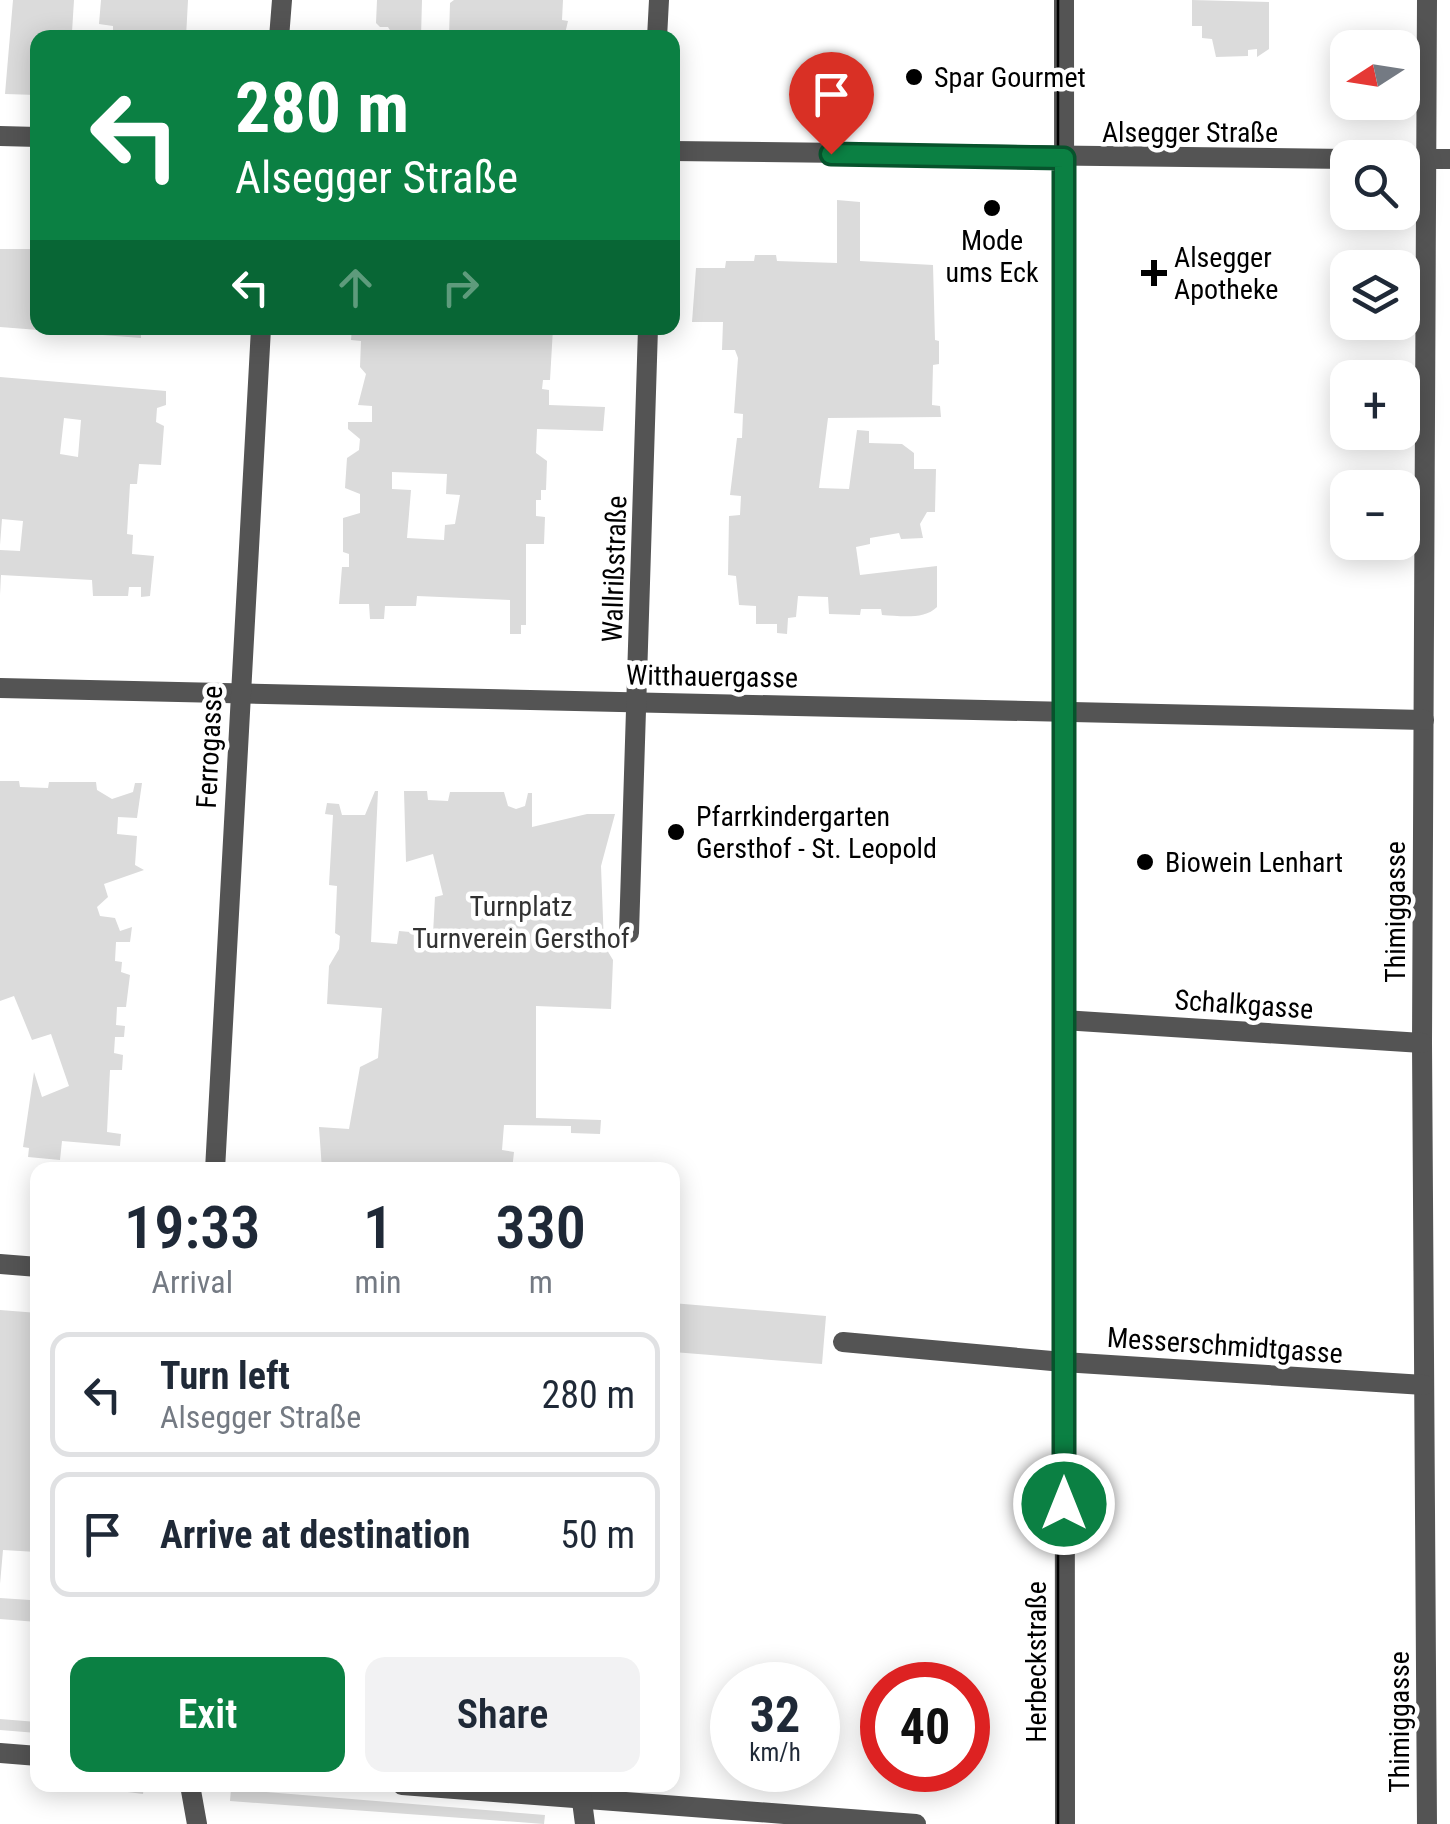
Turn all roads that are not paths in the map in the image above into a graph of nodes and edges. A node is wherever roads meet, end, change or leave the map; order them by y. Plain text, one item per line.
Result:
1 (282, 0) edge
2 (659, 0) edge
3 (1064, 0) edge
4 (1427, 0) edge
5 (280, 30) edge
6 (657, 30) edge
7 (0, 136) edge
8 (30, 137) edge
9 (680, 151) edge
10 (1064, 158) junction
11 (1330, 159) edge
12 (1420, 159) edge
13 (1425, 159) junction
14 (1450, 160) edge
15 (261, 335) edge
16 (648, 335) edge
17 (0, 688) edge
18 (238, 695) junction
19 (638, 702) junction
20 (1062, 710) junction
21 (1424, 720) junction
22 (630, 932) dead end
23 (1062, 1020) junction
24 (1422, 1043) junction
25 (214, 1162) edge
26 (0, 1264) edge
27 (30, 1266) edge
28 (843, 1342) dead end
29 (1063, 1362) junction
30 (1424, 1386) junction
31 (0, 1753) edge
32 (30, 1755) edge
33 (191, 1792) edge
34 (580, 1792) edge
35 (198, 1824) edge
36 (584, 1824) edge
37 (916, 1824) edge
38 (1065, 1824) edge
39 (1428, 1824) edge

1 - 5 street
2 - 6 street
3 - 10 street, Herbeckstraße
4 - 13 street, Thimiggasse
7 - 8 street
9 - 10 street, Alsegger Straße
10 - 11 street, Alsegger Straße
10 - 20 street, Herbeckstraße
12 - 13 street
13 - 14 street
13 - 21 street, Thimiggasse
15 - 18 street, Ferrogasse
16 - 19 street, Wallrißstraße
17 - 18 street, Witthauergasse
18 - 19 street, Witthauergasse
18 - 25 street, Ferrogasse
19 - 20 street, Witthauergasse
19 - 22 street, Wallrißstraße
20 - 21 street, Witthauergasse
20 - 23 street, Herbeckstraße
21 - 24 street, Thimiggasse
23 - 24 street, Schalkgasse
23 - 29 street, Herbeckstraße
24 - 30 street, Thimiggasse
26 - 27 street
28 - 29 street, Messerschmidtgasse
29 - 30 street, Messerschmidtgasse
29 - 38 street, Herbeckstraße
30 - 39 street, Thimiggasse
31 - 32 street
33 - 35 street
34 - 36 street
34 - 37 street

